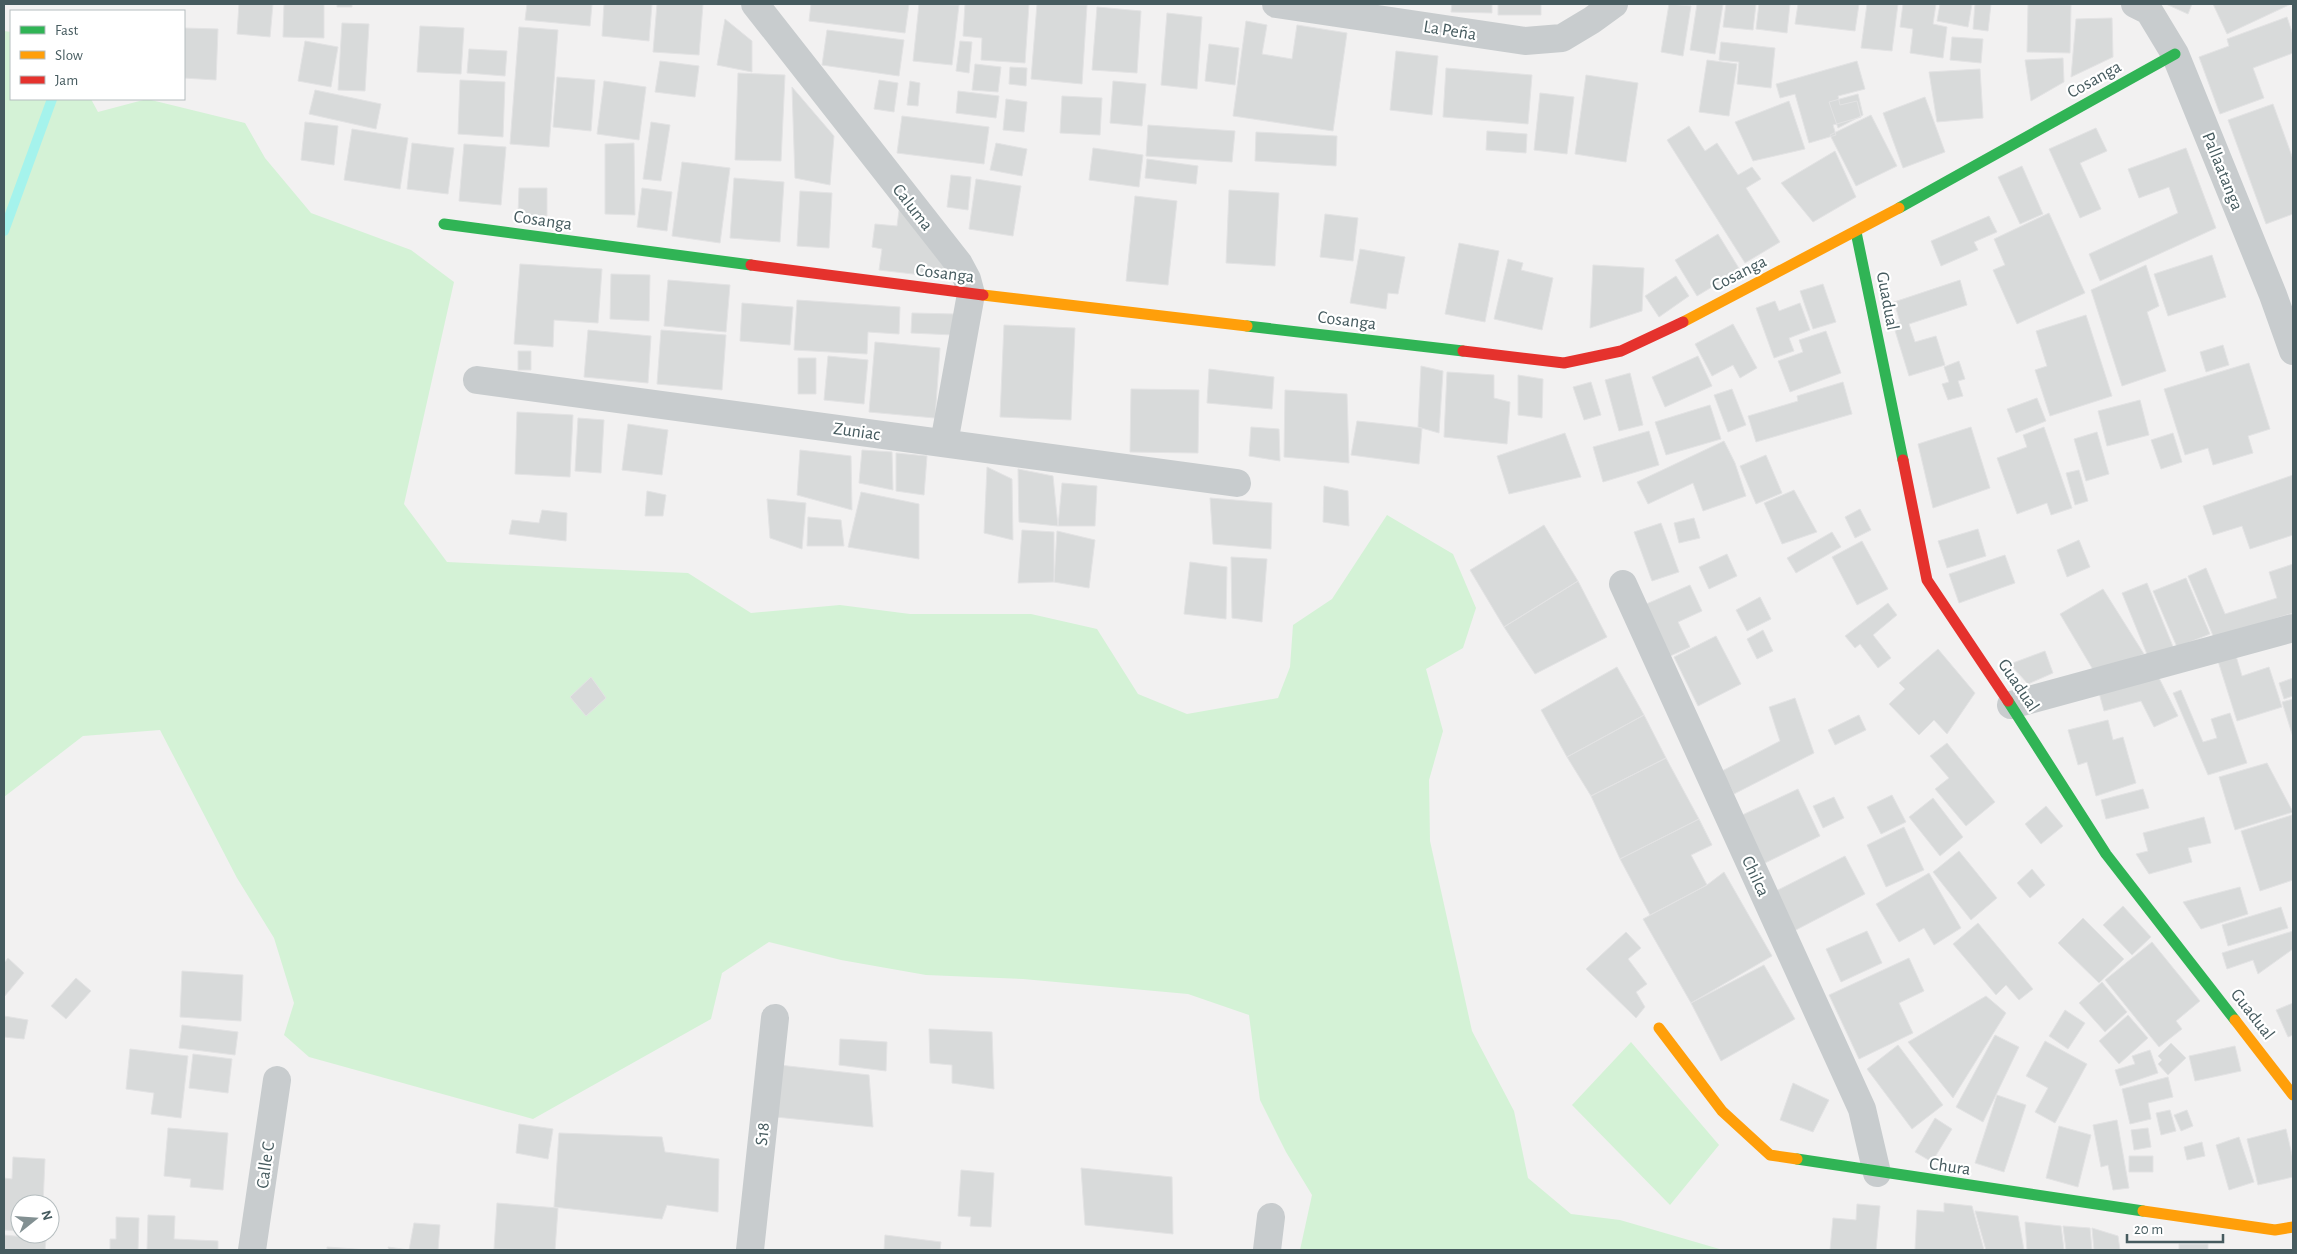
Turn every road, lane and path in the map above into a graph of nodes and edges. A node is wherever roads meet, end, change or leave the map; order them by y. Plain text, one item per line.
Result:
1 (755, 4) edge
2 (1276, 4) edge
3 (1614, 4) edge
4 (2135, 4) edge
5 (2175, 54) junction
6 (444, 224) dead end
7 (1856, 232) junction
8 (2283, 292) edge
9 (971, 294) junction
10 (2293, 351) edge
11 (477, 380) dead end
12 (944, 443) junction
13 (1237, 483) dead end
14 (1622, 584) dead end
15 (2293, 628) edge
16 (2011, 705) junction
17 (774, 1018) dead end
18 (1658, 1028) dead end
19 (277, 1080) dead end
20 (2293, 1095) edge
21 (1877, 1173) junction
22 (1271, 1217) dead end
23 (2293, 1228) edge
24 (252, 1250) edge
25 (750, 1250) edge
26 (1267, 1250) edge

1 - 9 street, Caluma
2 - 3 street, La Peña
4 - 5 street, Pallaatanga
5 - 7 street, Cosanga
5 - 8 street, Pallaatanga
6 - 9 street, Cosanga
7 - 9 street, Cosanga
7 - 16 street, Guadual
8 - 10 street, Pallaatanga
9 - 12 street, Caluma
11 - 12 street, Zuniac
12 - 13 street, Zuniac
14 - 21 street, Chilca
15 - 16 street
16 - 20 street, Guadual
17 - 25 street, S18
18 - 21 street, Chura
19 - 24 street, Calle C
21 - 23 street, Chura
22 - 26 street

